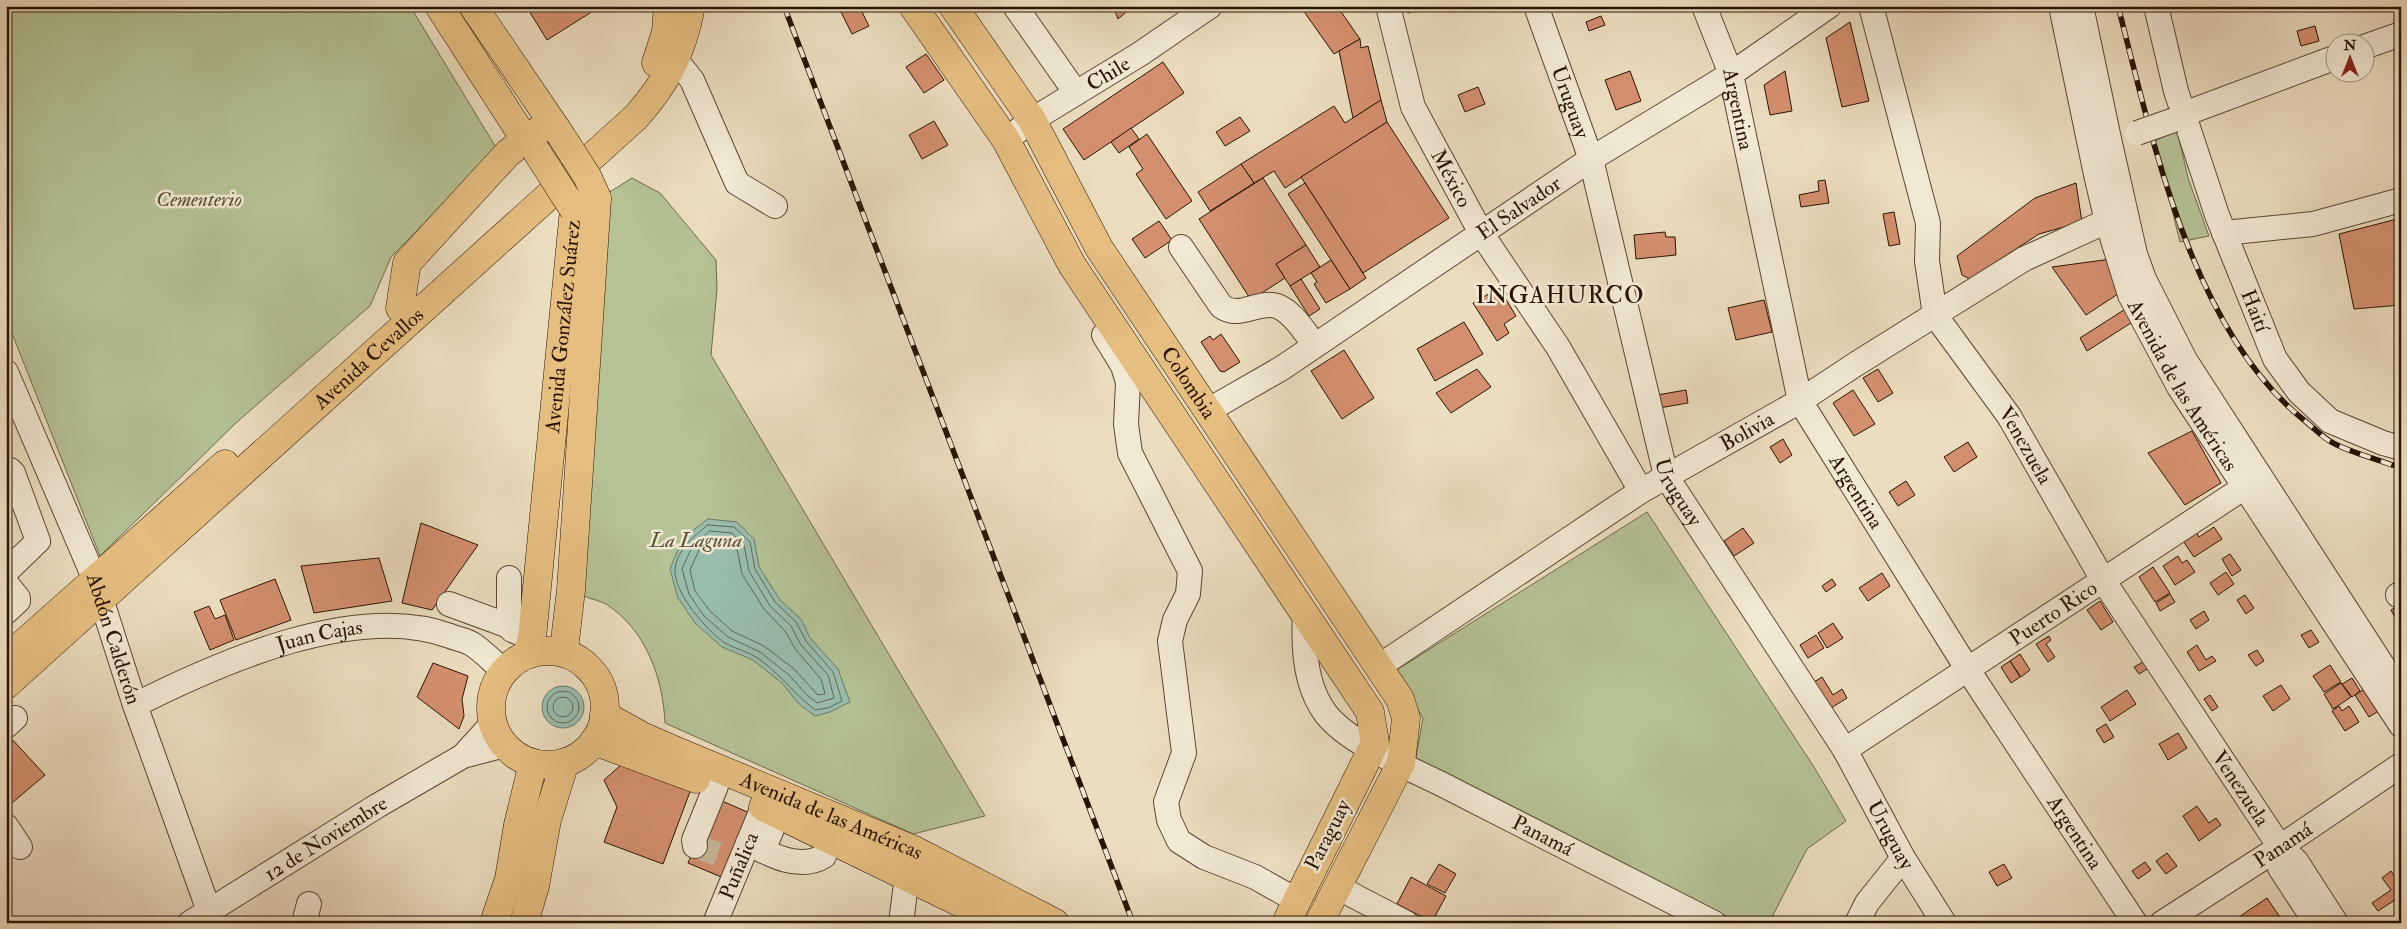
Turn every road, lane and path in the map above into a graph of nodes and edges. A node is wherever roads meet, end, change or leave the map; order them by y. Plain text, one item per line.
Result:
1 (439, 6) edge
2 (473, 6) edge
3 (668, 6) edge
4 (691, 6) edge
5 (913, 6) edge
6 (953, 6) edge
7 (1015, 6) edge
8 (1210, 6) edge
9 (1388, 6) edge
10 (1536, 6) edge
11 (1704, 6) edge
12 (1829, 6) edge
13 (1871, 6) edge
14 (2061, 6) edge
15 (2081, 6) edge
16 (2156, 6) edge
17 (2401, 34) edge
18 (2374, 43) edge
19 (676, 60) junction
20 (2324, 62) edge
21 (1731, 74) junction
22 (1076, 93) junction
23 (2179, 117) junction
24 (1032, 120) junction
25 (555, 128) junction
26 (2109, 139) junction
27 (1006, 140) junction
28 (530, 145) junction
29 (1590, 159) junction
30 (2401, 200) edge
31 (775, 206) dead end
32 (2116, 218) junction
33 (585, 220) junction
34 (1481, 233) junction
35 (2224, 233) junction
36 (1180, 247) dead end
37 (1063, 250) junction
38 (400, 308) junction
39 (1935, 315) junction
40 (1315, 345) junction
41 (6, 372) edge
42 (1800, 401) junction
43 (1209, 410) junction
44 (12, 411) edge
45 (2401, 448) edge
46 (6, 471) edge
47 (1666, 476) junction
48 (2252, 481) junction
49 (1641, 491) junction
50 (6, 572) edge
51 (509, 578) dead end
52 (2103, 580) junction
53 (6, 583) edge
54 (98, 591) junction
55 (448, 604) dead end
56 (6, 612) edge
57 (1305, 616) junction
58 (523, 639) junction
59 (559, 652) junction
60 (6, 659) edge
61 (1378, 666) junction
62 (1968, 670) junction
63 (504, 671) junction
64 (6, 686) edge
65 (2401, 694) edge
66 (135, 705) junction
67 (604, 715) junction
68 (2401, 725) edge
69 (498, 734) junction
70 (594, 741) junction
71 (1373, 748) junction
72 (1845, 750) junction
73 (533, 762) junction
74 (565, 762) junction
75 (1402, 763) junction
76 (2401, 765) edge
77 (716, 786) junction
78 (771, 810) junction
79 (6, 826) edge
80 (830, 838) junction
81 (696, 846) dead end
82 (20, 847) dead end
83 (2280, 847) junction
84 (746, 853) junction
85 (1903, 858) junction
86 (911, 863) junction
87 (1336, 887) junction
88 (1291, 911) edge
89 (200, 917) edge
90 (494, 923) edge
91 (524, 923) edge
92 (715, 923) edge
93 (901, 923) edge
94 (1001, 923) edge
95 (1054, 923) edge
96 (1319, 923) edge
97 (1406, 923) edge
98 (1714, 923) edge
99 (1857, 923) edge
100 (1944, 923) edge
101 (2135, 923) edge
102 (2162, 923) edge
103 (2316, 923) edge
104 (2336, 923) edge

1 - 28 main road, Avenida González Suárez
2 - 25 main road, Avenida González Suárez
3 - 38 main road, Avenida Cevallos
4 - 19 main road, Avenida Cevallos
5 - 27 main road, Colombia
6 - 24 main road, Colombia
7 - 22 street
8 - 22 street, Chile
9 - 34 street, México
10 - 29 street, Uruguay
11 - 21 street, Argentina
12 - 21 street, El Salvador
13 - 39 street, Venezuela
14 - 32 street, Avenida de las Américas
15 - 26 street, Avenida de las Américas
16 - 23 street, Haití
17 - 18 street
19 - 31 street
19 - 54 main road, Avenida Cevallos
20 - 23 street
21 - 29 street, El Salvador
21 - 42 street, Argentina
22 - 24 street, Chile
23 - 26 street, bridge
23 - 35 street, Haití
24 - 27 street, Chile
24 - 43 main road, Colombia
25 - 28 main road
25 - 33 main road, Avenida González Suárez, bridge
26 - 32 street, Avenida de las Américas
27 - 37 main road, Colombia
28 - 33 main road, Avenida González Suárez, bridge
28 - 38 main road
29 - 34 street, El Salvador
29 - 47 street, Uruguay
30 - 35 street
32 - 39 street, Bolivia
32 - 48 street, Avenida de las Américas
33 - 58 main road, Avenida González Suárez
33 - 59 main road, Avenida González Suárez
34 - 40 street, El Salvador
34 - 49 street, México
35 - 45 street, Haití
36 - 40 street
37 - 57 main road, Colombia
37 - 88 street
38 - 54 main road, Avenida Cevallos
39 - 42 street, Bolivia
39 - 52 street, Venezuela
40 - 43 street, El Salvador
41 - 44 street, Abdón Calderón
42 - 47 street, Bolivia
42 - 62 street, Argentina
43 - 61 main road, Colombia
44 - 54 street, Abdón Calderón
46 - 50 street
47 - 49 street, Bolivia
47 - 72 street, Uruguay
48 - 52 street, Puerto Rico
48 - 65 street, Avenida de las Américas
48 - 68 street, Avenida de las Américas
49 - 61 street, Bolivia
51 - 58 street
52 - 62 street, Puerto Rico
52 - 83 street, Venezuela
53 - 56 street
54 - 60 main road, Avenida Cevallos
54 - 64 main road, Avenida Cevallos
54 - 66 street, Abdón Calderón
55 - 58 street
57 - 71 main road, Colombia
57 - 71 street, Panamá
58 - 59 main road
58 - 63 main road
59 - 67 main road
61 - 75 main road, Colombia
62 - 72 street, Puerto Rico
62 - 101 street, Argentina
63 - 66 street, Juan Cajas
63 - 69 main road
66 - 89 street, Abdón Calderón
67 - 70 main road
67 - 86 main road, Avenida de las Américas
69 - 73 main road
69 - 89 street, 12 de Noviembre
70 - 74 main road
70 - 77 main road, Avenida de las Américas
71 - 75 street, Panamá
71 - 88 main road, Paraguay
72 - 85 street, Uruguay
73 - 74 main road
73 - 90 main road
74 - 91 main road
75 - 87 main road, Paraguay
75 - 98 street, Panamá
76 - 83 street, Panamá
77 - 78 main road, Avenida de las Américas
77 - 81 street
78 - 80 main road, Avenida de las Américas
78 - 84 street, Puñalica
79 - 82 street
80 - 84 street
80 - 86 main road, Avenida de las Américas
83 - 102 street, Panamá
83 - 103 street, Venezuela
83 - 104 street, Venezuela
84 - 92 street, Puñalica
85 - 99 street
85 - 100 street, Uruguay
86 - 93 street
86 - 94 main road, Avenida de las Américas
86 - 95 main road, Avenida de las Américas
87 - 96 main road, Paraguay
87 - 97 street

